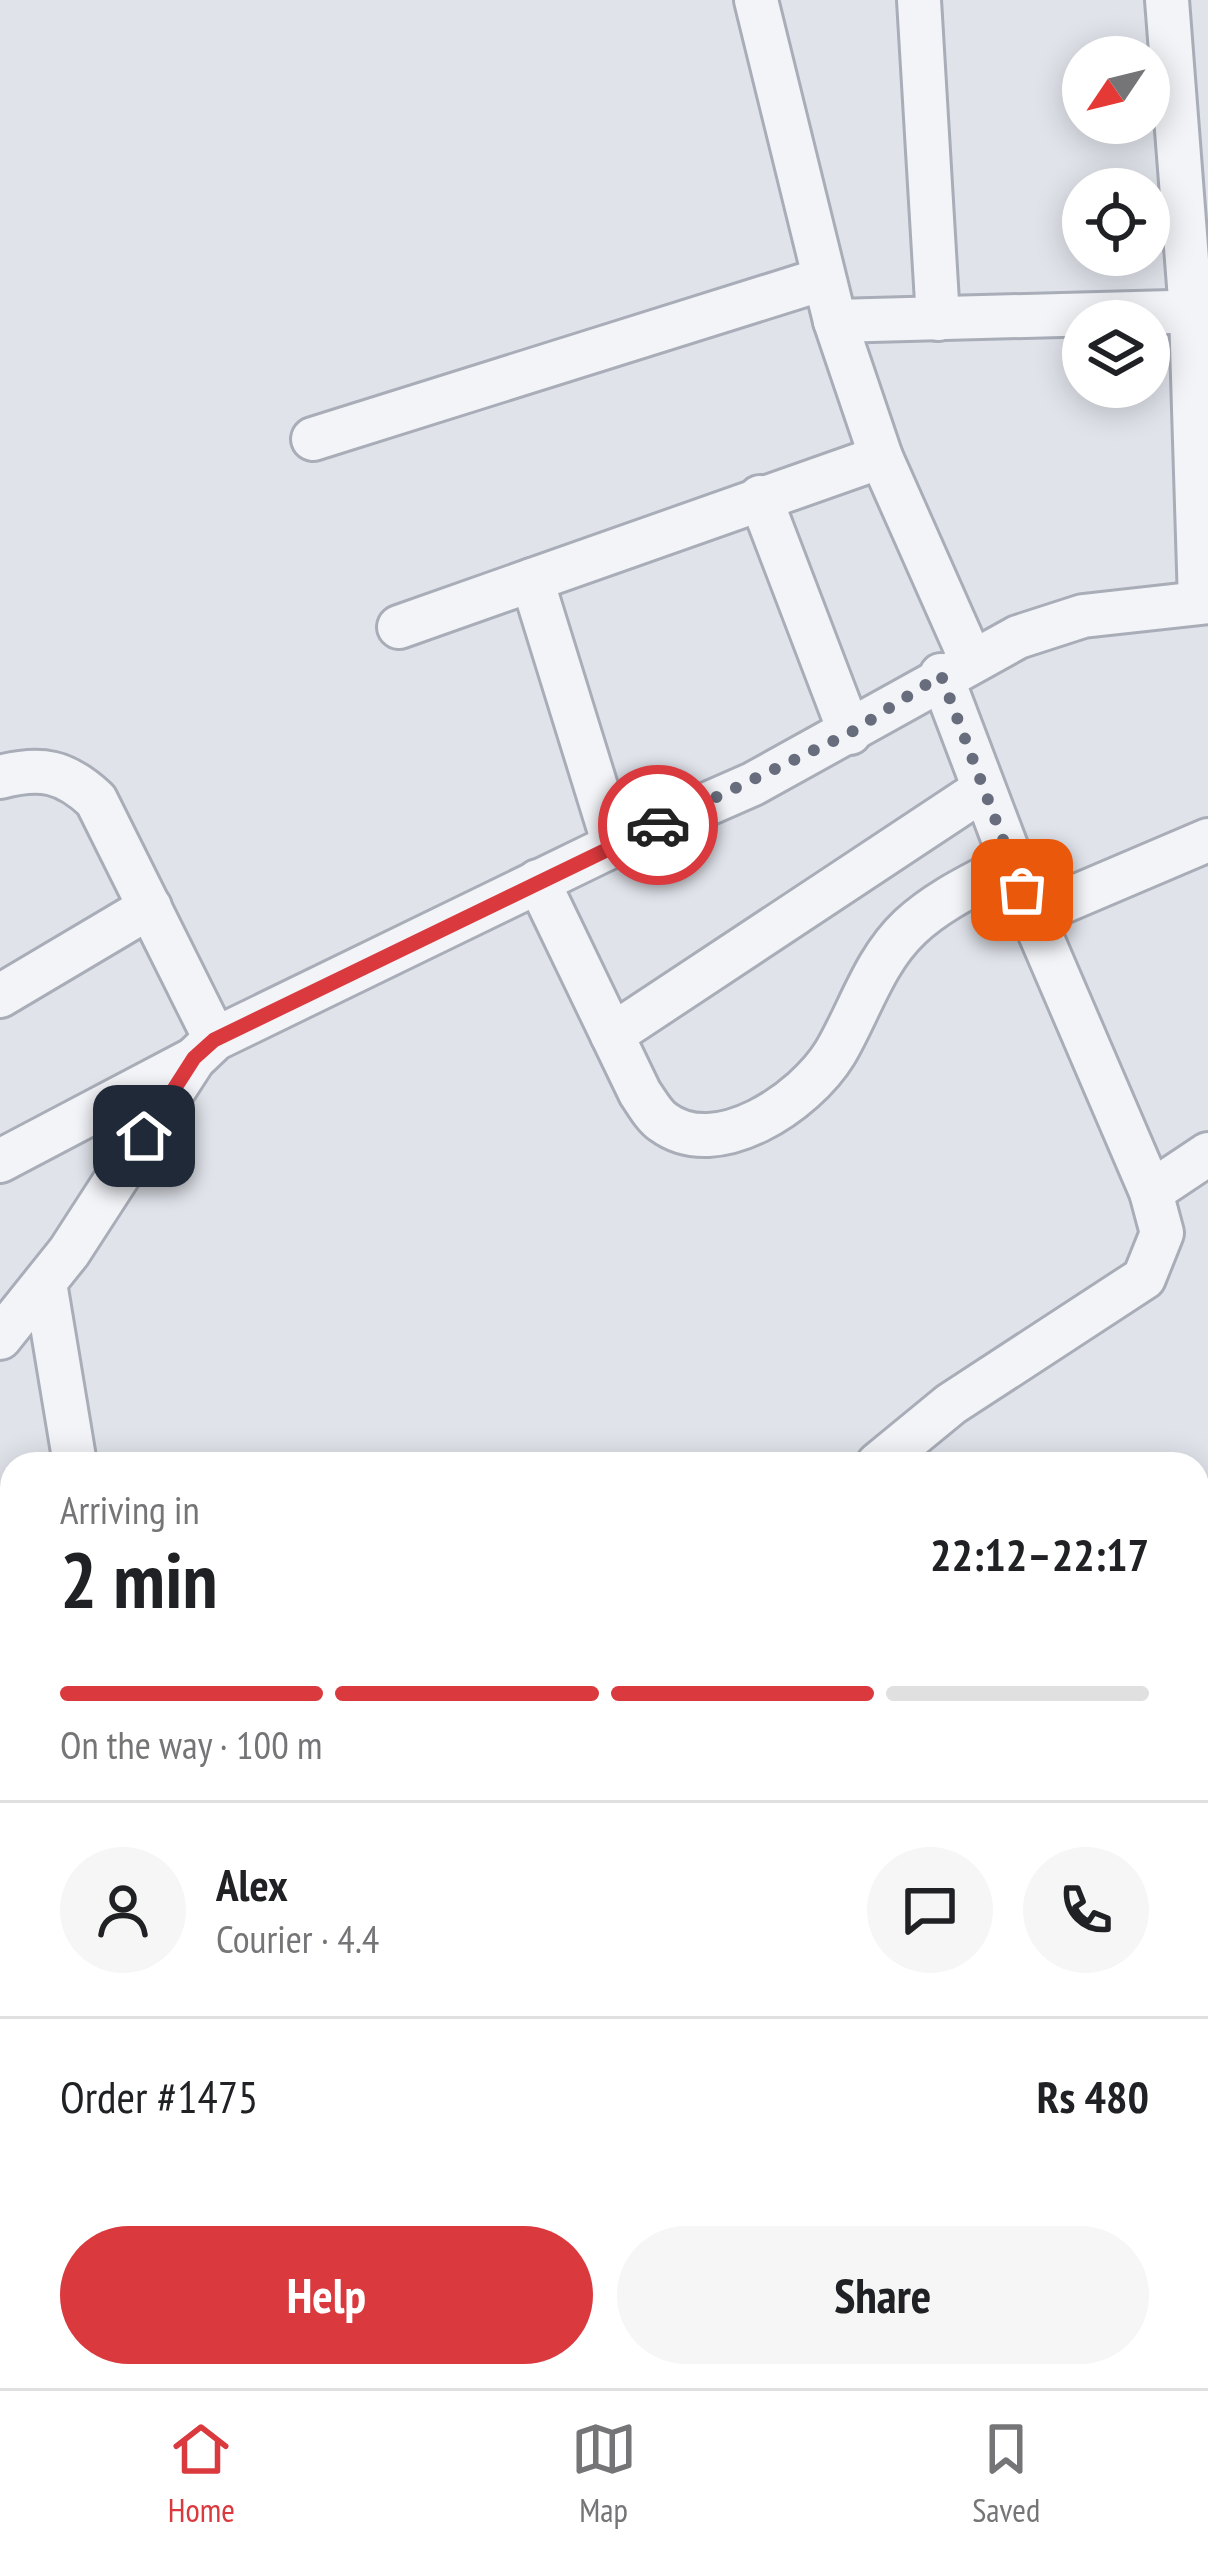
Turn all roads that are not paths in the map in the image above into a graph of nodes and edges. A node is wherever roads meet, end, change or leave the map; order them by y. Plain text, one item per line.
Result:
1 (756, 0) edge
2 (919, 0) edge
3 (1167, 0) edge
4 (823, 279) junction
5 (1200, 311) edge
6 (938, 319) junction
7 (835, 322) junction
8 (313, 439) dead end
9 (881, 457) junction
10 (760, 497) junction
11 (532, 580) junction
12 (1204, 602) edge
13 (399, 627) dead end
14 (956, 668) junction
15 (850, 733) junction
16 (0, 777) edge
17 (982, 790) junction
18 (1208, 840) edge
19 (614, 845) junction
20 (1012, 864) junction
21 (538, 881) junction
22 (151, 907) junction
23 (1032, 915) junction
24 (0, 996) edge
25 (612, 1035) junction
26 (204, 1049) junction
27 (1208, 1154) edge
28 (0, 1161) edge
29 (1151, 1192) junction
30 (45, 1283) junction
31 (0, 1338) edge
32 (73, 1452) edge
33 (893, 1452) edge

1 - 4 street
2 - 6 street
3 - 5 street
4 - 7 street
4 - 8 street
5 - 6 street
5 - 12 street
6 - 7 street
7 - 9 street
9 - 10 street
9 - 14 street
10 - 11 street
10 - 15 street
11 - 13 street
11 - 19 street
12 - 14 street
14 - 15 street
14 - 17 street
15 - 19 street
16 - 22 street
17 - 20 street
17 - 25 street
18 - 23 street
19 - 21 street
20 - 23 street
20 - 25 street
21 - 25 street
21 - 26 street
22 - 24 street
22 - 26 street
23 - 29 street
26 - 28 street
26 - 30 street
27 - 29 street
29 - 33 street
30 - 31 street
30 - 32 street

